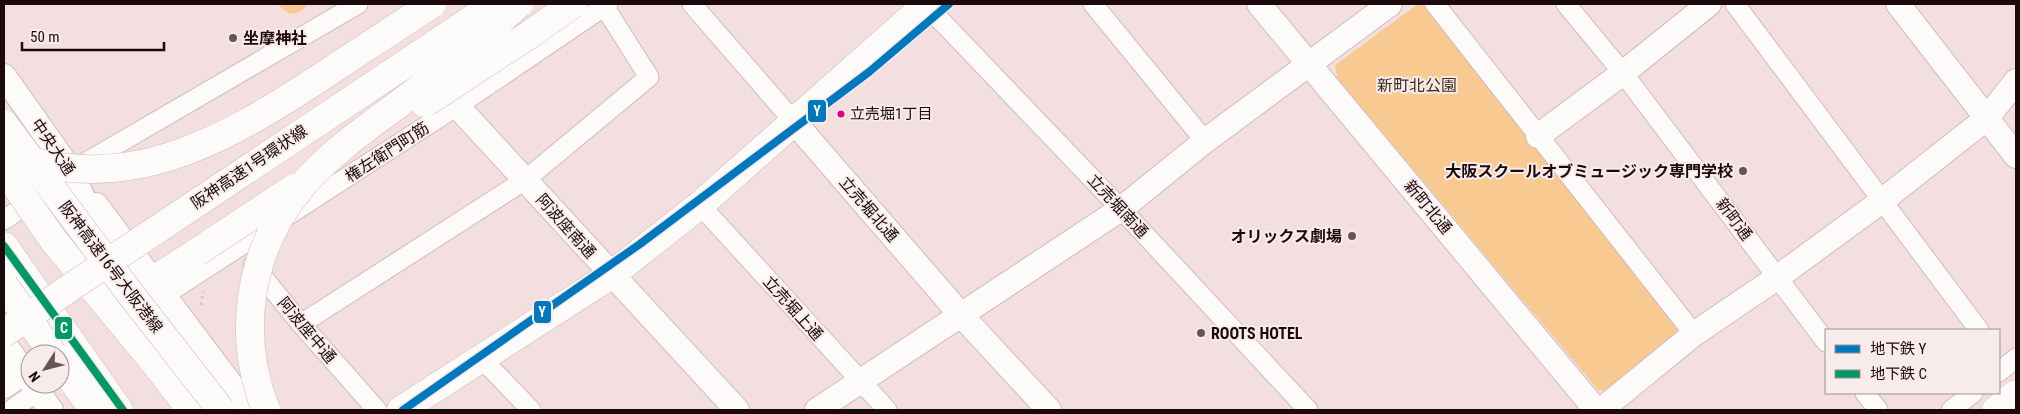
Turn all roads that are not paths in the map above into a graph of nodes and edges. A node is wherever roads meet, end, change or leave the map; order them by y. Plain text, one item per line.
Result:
1 (358, 4) edge
2 (432, 4) edge
3 (495, 4) edge
4 (519, 4) edge
5 (573, 4) edge
6 (692, 4) edge
7 (926, 4) edge
8 (1094, 4) edge
9 (1259, 4) edge
10 (1390, 4) edge
11 (1435, 4) edge
12 (1566, 4) edge
13 (1709, 4) edge
14 (1735, 4) edge
15 (1898, 4) edge
16 (606, 5) edge
17 (1309, 63) junction
18 (1623, 72) junction
19 (4, 76) edge
20 (2016, 82) edge
21 (457, 106) junction
22 (1987, 118) junction
23 (794, 123) junction
24 (4, 124) edge
25 (1538, 136) junction
26 (1205, 141) junction
27 (4, 153) edge
28 (2016, 156) edge
29 (4, 169) edge
30 (72, 171) junction
31 (525, 180) junction
32 (1883, 200) junction
33 (700, 205) junction
34 (1121, 209) junction
35 (4, 220) edge
36 (239, 248) junction
37 (9, 266) edge
38 (611, 275) junction
39 (1778, 277) junction
40 (158, 288) junction
41 (4, 307) edge
42 (961, 315) junction
43 (301, 324) junction
44 (1978, 329) edge
45 (4, 334) edge
46 (1694, 334) junction
47 (1825, 341) edge
48 (4, 343) edge
49 (46, 344) edge
50 (48, 344) edge
51 (481, 358) junction
52 (154, 362) junction
53 (70, 367) edge
54 (20, 373) edge
55 (70, 373) edge
56 (860, 382) junction
57 (20, 392) edge
58 (36, 394) edge
59 (1866, 394) edge
60 (1972, 394) edge
61 (2016, 394) edge
62 (107, 406) edge
63 (11, 410) edge
64 (51, 410) edge
65 (191, 410) edge
66 (220, 410) edge
67 (250, 410) edge
68 (266, 410) edge
69 (377, 410) edge
70 (401, 410) edge
71 (531, 410) edge
72 (737, 410) edge
73 (817, 410) edge
74 (887, 410) edge
75 (1048, 410) edge
76 (1308, 410) edge
77 (1596, 410) edge
78 (1601, 410) edge
79 (1878, 410) edge
80 (1951, 410) edge
81 (1996, 410) edge

1 - 30 street
2 - 27 main road, bridge
3 - 45 main road, 阪神高速1号環状線, bridge
4 - 68 main road, bridge
5 - 40 main road, bridge
6 - 23 street, 立売堀北通
7 - 23 main road
7 - 34 street, 立売堀南通
8 - 26 street
9 - 17 street, 新町北通
10 - 17 street
11 - 25 street
12 - 18 street, 新町通
13 - 18 street
14 - 32 street
15 - 22 street
16 - 21 street, 権左衛門町筋
16 - 31 street
17 - 26 street
17 - 77 street, 新町北通
18 - 25 street
18 - 39 street, 新町通
19 - 30 street, 中央大通
20 - 22 street
21 - 31 street, 阿波座南通
21 - 36 street, 権左衛門町筋
22 - 28 street
22 - 32 street
23 - 33 main road
23 - 42 street, 立売堀北通
24 - 66 main road, 阪神高速16号大阪港線, bridge
25 - 46 street
26 - 34 street
29 - 52 main road, 中央大通, bridge
30 - 35 street
30 - 40 street
30 - 52 street, 中央大通
31 - 38 street, 阿波座南通
31 - 43 street
32 - 39 street
32 - 44 street
33 - 38 main road
33 - 56 street, 立売堀上通
34 - 42 street
34 - 76 street, 立売堀南通
36 - 40 street, 権左衛門町筋
36 - 43 street, 阿波座中通
37 - 50 main road, bridge
37 - 62 main road
38 - 51 main road
38 - 72 street, 阿波座南通
39 - 46 street
39 - 47 street, 新町通
40 - 67 street
41 - 49 street
42 - 56 street
42 - 75 street, 立売堀北通
43 - 69 street, 阿波座中通
46 - 78 street
48 - 54 street
51 - 70 main road
51 - 71 street
52 - 65 main road, 中央大通
53 - 62 street
55 - 62 main road
56 - 73 street
56 - 74 street, 立売堀上通
57 - 63 street
58 - 64 street
59 - 79 street
60 - 80 street
61 - 81 main road

